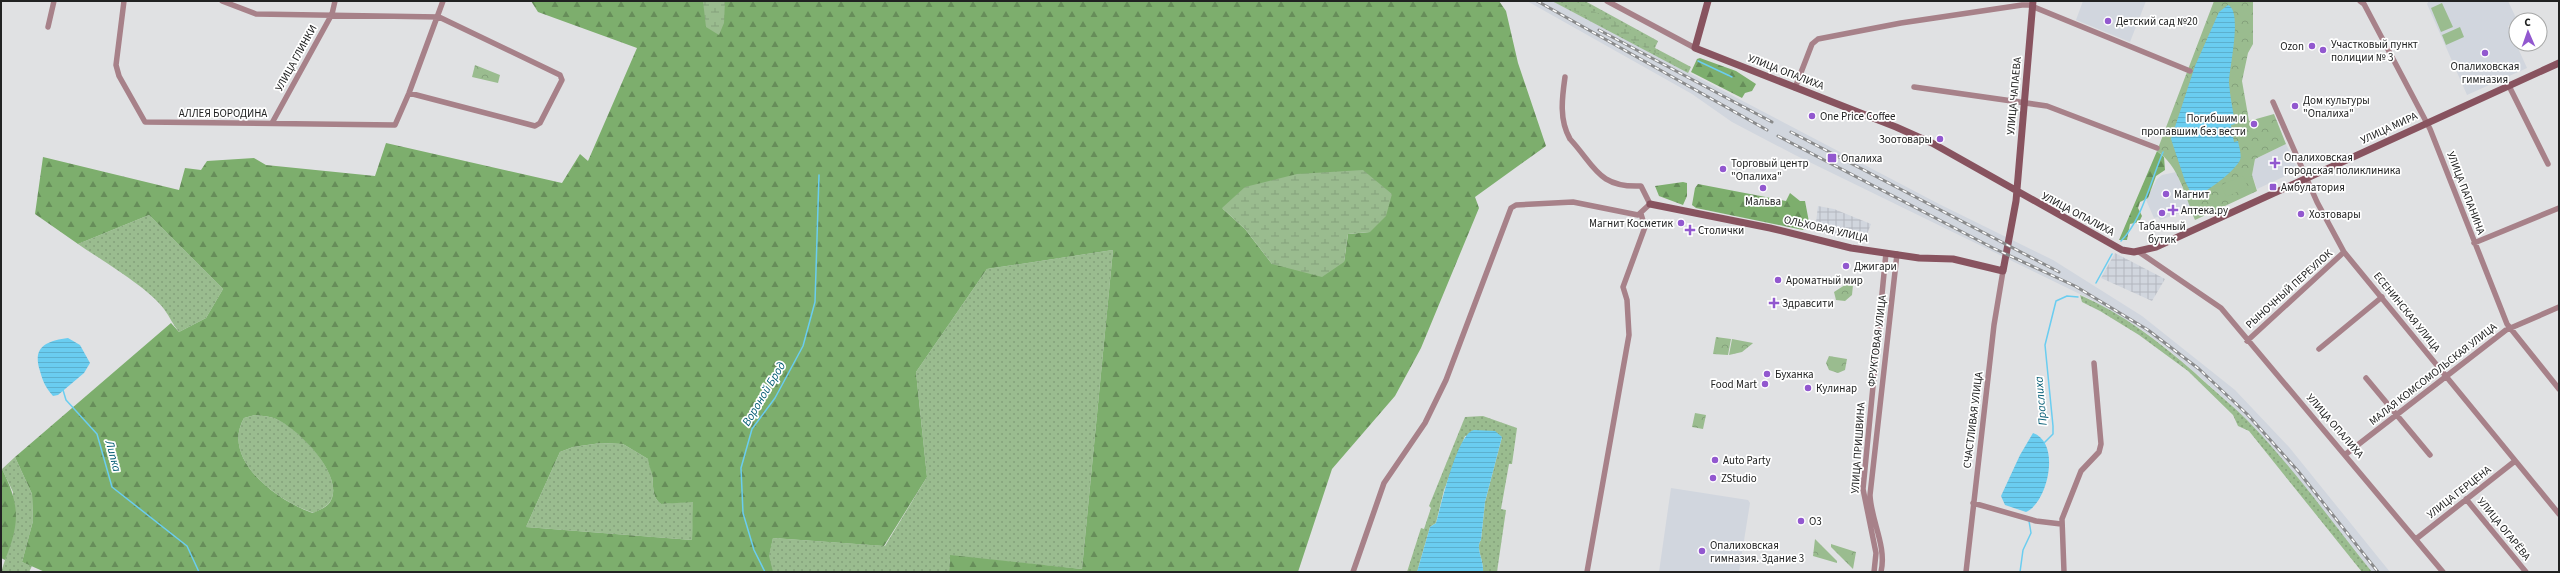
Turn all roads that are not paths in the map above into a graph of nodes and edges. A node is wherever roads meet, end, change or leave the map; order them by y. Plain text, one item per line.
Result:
1 (54, 1) edge
2 (124, 1) edge
3 (222, 1) edge
4 (334, 1) edge
5 (443, 1) edge
6 (1608, 1) edge
7 (1708, 1) edge
8 (229, 2) edge
9 (2364, 2) edge
10 (2034, 5) edge
11 (332, 14) junction
12 (439, 17) junction
13 (48, 27) dead end
14 (1695, 48) junction
15 (2559, 63) edge
16 (2190, 72) dead end
17 (1565, 77) dead end
18 (2509, 86) junction
19 (1914, 87) dead end
20 (1795, 88) junction
21 (409, 93) junction
22 (2024, 101) junction
23 (2273, 102) dead end
24 (272, 123) junction
25 (2427, 123) junction
26 (2157, 148) dead end
27 (2548, 164) dead end
28 (2308, 178) junction
29 (2017, 193) junction
30 (1648, 206) junction
31 (2559, 208) edge
32 (1641, 214) junction
33 (2474, 242) junction
34 (2139, 252) junction
35 (2344, 252) junction
36 (1886, 253) junction
37 (1897, 254) junction
38 (2003, 271) junction
39 (2382, 297) junction
40 (2559, 306) edge
41 (2511, 329) junction
42 (2246, 341) junction
43 (2319, 349) dead end
44 (2094, 363) dead end
45 (2447, 377) junction
46 (2366, 378) dead end
47 (2559, 389) edge
48 (2398, 415) junction
49 (2346, 454) junction
50 (2430, 455) dead end
51 (2515, 461) junction
52 (2466, 499) junction
53 (1973, 502) junction
54 (2559, 514) edge
55 (2061, 524) junction
56 (2416, 539) junction
57 (1353, 572) edge
58 (1587, 572) edge
59 (1874, 572) edge
60 (1881, 572) edge
61 (1966, 572) edge
62 (2064, 572) edge
63 (2443, 572) edge
64 (2526, 572) edge

1 - 13 street
2 - 24 street, АЛЛЕЯ БОРОДИНА
3 - 8 street
4 - 11 street, УЛИЦА ГЛИНКИ
5 - 12 street
6 - 14 street, УЛИЦА ОПАЛИХА
7 - 14 street
8 - 11 street
9 - 25 street, УЛИЦА ПАПАНИНА
10 - 16 street
10 - 20 street
10 - 22 street, УЛИЦА ЧАПАЕВА
11 - 12 street
11 - 24 street, УЛИЦА ГЛИНКИ
12 - 21 street
12 - 21 street
14 - 20 street, УЛИЦА ОПАЛИХА
15 - 18 street, УЛИЦА МИРА
17 - 30 street
18 - 25 street, УЛИЦА МИРА
18 - 27 street
19 - 22 street
20 - 29 street, УЛИЦА ОПАЛИХА
21 - 24 street, АЛЛЕЯ БОРОДИНА
22 - 26 street
22 - 29 street, УЛИЦА ЧАПАЕВА
23 - 28 street, ЕСЕНИНСКАЯ УЛИЦА
25 - 28 street, УЛИЦА МИРА
25 - 33 street, УЛИЦА ПАПАНИНА
28 - 34 street, УЛИЦА МИРА
28 - 35 street, ЕСЕНИНСКАЯ УЛИЦА
29 - 34 street, УЛИЦА ОПАЛИХА
29 - 38 street, УЛИЦА ЧАПАЕВА
30 - 32 street
30 - 36 street, ОЛЬХОВАЯ УЛИЦА
31 - 33 street
32 - 57 street
32 - 58 street
33 - 41 street, УЛИЦА ПАПАНИНА
34 - 42 street, УЛИЦА ОПАЛИХА
35 - 39 street, ЕСЕНИНСКАЯ УЛИЦА
35 - 42 street, РЫНОЧНЫЙ ПЕРЕУЛОК
36 - 37 street, ОЛЬХОВАЯ УЛИЦА
36 - 59 street, УЛИЦА ПРИШВИНА
37 - 38 street, ОЛЬХОВАЯ УЛИЦА
37 - 60 street, ФРУКТОВАЯ УЛИЦА
38 - 53 street, СЧАСТЛИВАЯ УЛИЦА
39 - 43 street
39 - 45 street, ЕСЕНИНСКАЯ УЛИЦА
40 - 41 street, МАЛАЯ КОМСОМОЛЬСКАЯ УЛИЦА
41 - 45 street, МАЛАЯ КОМСОМОЛЬСКАЯ УЛИЦА
41 - 47 street, УЛИЦА ПАПАНИНА
42 - 49 street, УЛИЦА ОПАЛИХА
44 - 55 street
45 - 48 street, МАЛАЯ КОМСОМОЛЬСКАЯ УЛИЦА
45 - 51 street, ЕСЕНИНСКАЯ УЛИЦА
46 - 48 street
48 - 49 street, МАЛАЯ КОМСОМОЛЬСКАЯ УЛИЦА
48 - 50 street
49 - 56 street, УЛИЦА ОПАЛИХА
51 - 52 street, УЛИЦА ГЕРЦЕНА
51 - 54 street, ЕСЕНИНСКАЯ УЛИЦА
52 - 56 street, УЛИЦА ГЕРЦЕНА
52 - 64 street, УЛИЦА ОГАРЁВА
53 - 55 street
53 - 61 street, СЧАСТЛИВАЯ УЛИЦА
55 - 62 street
56 - 63 street, УЛИЦА ОПАЛИХА

